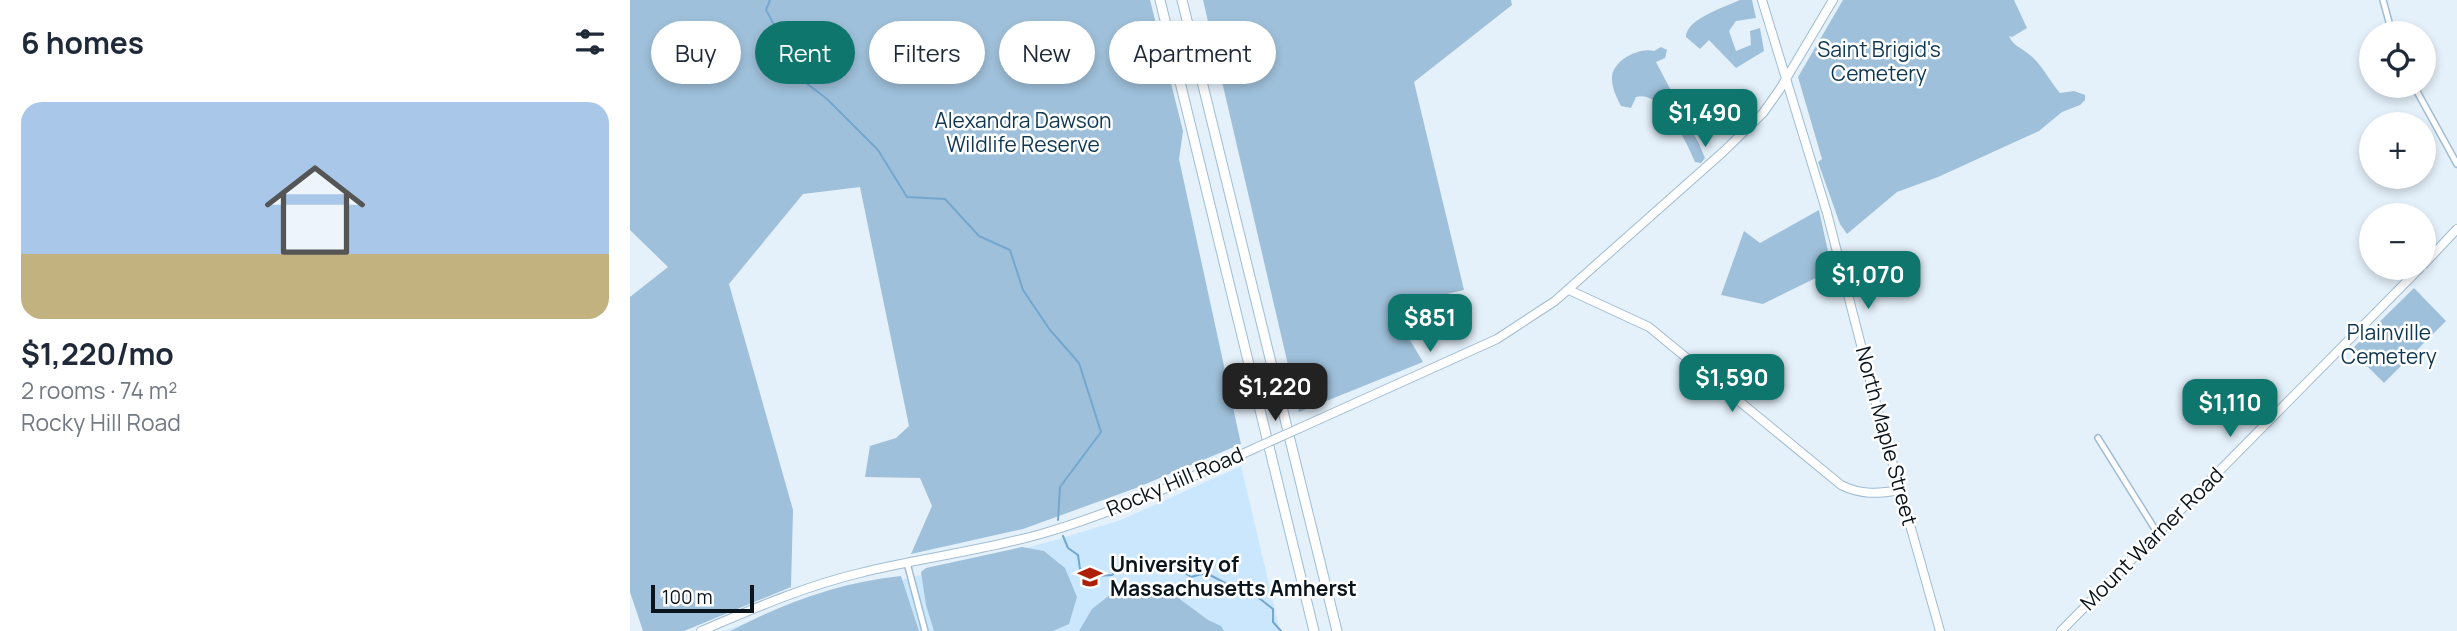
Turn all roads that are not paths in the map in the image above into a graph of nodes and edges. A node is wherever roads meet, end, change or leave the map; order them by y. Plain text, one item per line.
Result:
1 (1160, 0) edge
2 (1182, 0) edge
3 (1762, 0) edge
4 (1833, 0) edge
5 (2383, 0) edge
6 (2389, 21) edge
7 (1786, 80) junction
8 (2421, 98) edge
9 (2457, 164) edge
10 (2457, 229) edge
11 (2436, 251) edge
12 (2408, 280) edge
13 (1569, 290) junction
14 (2098, 438) dead end
15 (1900, 490) junction
16 (2158, 534) junction
17 (907, 563) junction
18 (701, 631) edge
19 (925, 631) edge
20 (1314, 631) edge
21 (1337, 631) edge
22 (1940, 631) edge
23 (2061, 631) edge

1 - 20 main road
2 - 21 main road
3 - 7 main road, North Maple Street
4 - 7 main road, Rocky Hill Road
5 - 6 street
7 - 13 main road, Rocky Hill Road
7 - 15 main road, North Maple Street
8 - 9 street
10 - 11 main road
12 - 16 main road, Mount Warner Road
13 - 15 main road
13 - 17 main road, Rocky Hill Road, bridge
14 - 16 street
15 - 22 main road, North Maple Street
16 - 23 main road, Mount Warner Road
17 - 18 main road, Rocky Hill Road
17 - 19 street

